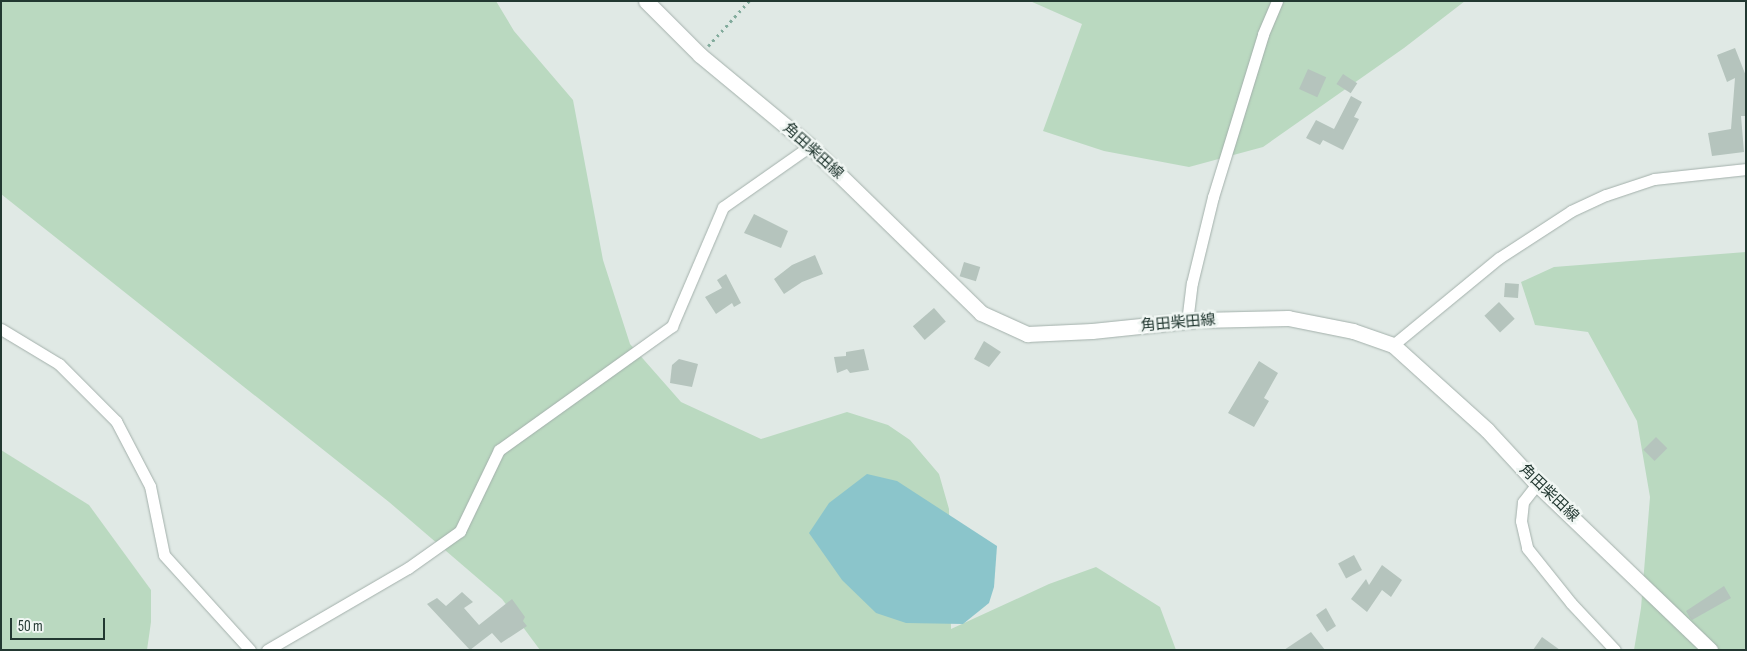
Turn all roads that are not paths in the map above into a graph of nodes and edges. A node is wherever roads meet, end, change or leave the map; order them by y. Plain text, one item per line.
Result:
1 (646, 1) edge
2 (1277, 1) edge
3 (810, 146) junction
4 (1746, 169) edge
5 (1188, 322) junction
6 (1, 329) edge
7 (1393, 345) junction
8 (1538, 484) junction
9 (250, 650) edge
10 (267, 650) edge
11 (1615, 650) edge
12 (1710, 650) edge

1 - 3 main road, 角田柴田線
2 - 5 street
3 - 5 main road, 角田柴田線
3 - 10 street
4 - 7 street
5 - 7 main road, 角田柴田線
6 - 9 street
7 - 8 main road, 角田柴田線
8 - 11 street
8 - 12 main road, 角田柴田線

